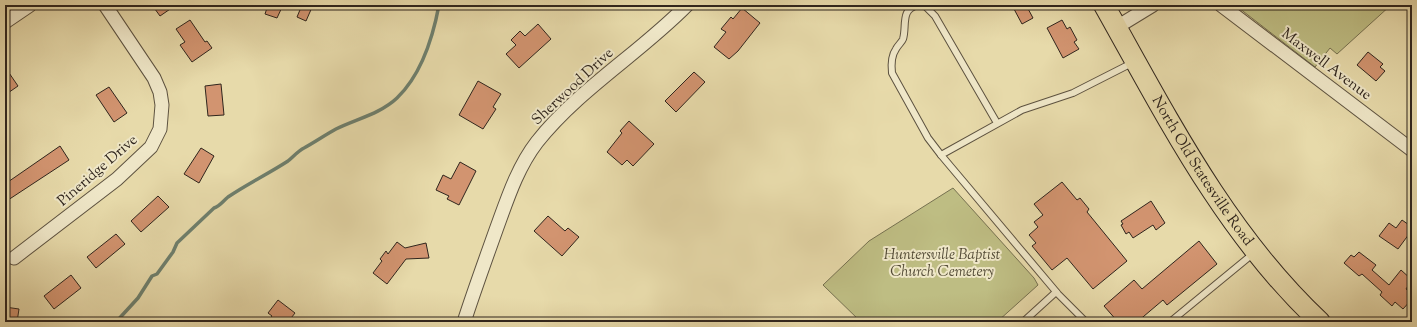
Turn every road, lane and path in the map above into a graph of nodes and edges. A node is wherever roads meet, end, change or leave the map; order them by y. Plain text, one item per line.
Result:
1 (30, 5) edge
2 (105, 5) edge
3 (687, 5) edge
4 (918, 5) edge
5 (924, 5) edge
6 (1104, 5) edge
7 (1153, 5) edge
8 (1221, 5) edge
9 (5, 22) edge
10 (1116, 27) junction
11 (1135, 61) junction
12 (997, 122) junction
13 (1412, 150) edge
14 (941, 155) junction
15 (1255, 252) junction
16 (14, 258) dead end
17 (1056, 292) junction
18 (464, 322) edge
19 (1023, 322) edge
20 (1086, 322) edge
21 (1170, 322) edge
22 (1320, 322) edge

1 - 9 street
2 - 16 street, Pineridge Drive
3 - 18 street, Sherwood Drive
4 - 14 lane
5 - 12 lane
6 - 10 main road, North Old Statesville Road
7 - 10 street
8 - 13 street, Maxwell Avenue
10 - 11 main road, North Old Statesville Road
11 - 12 lane
11 - 15 main road, North Old Statesville Road
12 - 14 lane
14 - 17 lane
15 - 21 lane
15 - 22 main road, North Old Statesville Road
17 - 19 lane
17 - 20 lane

